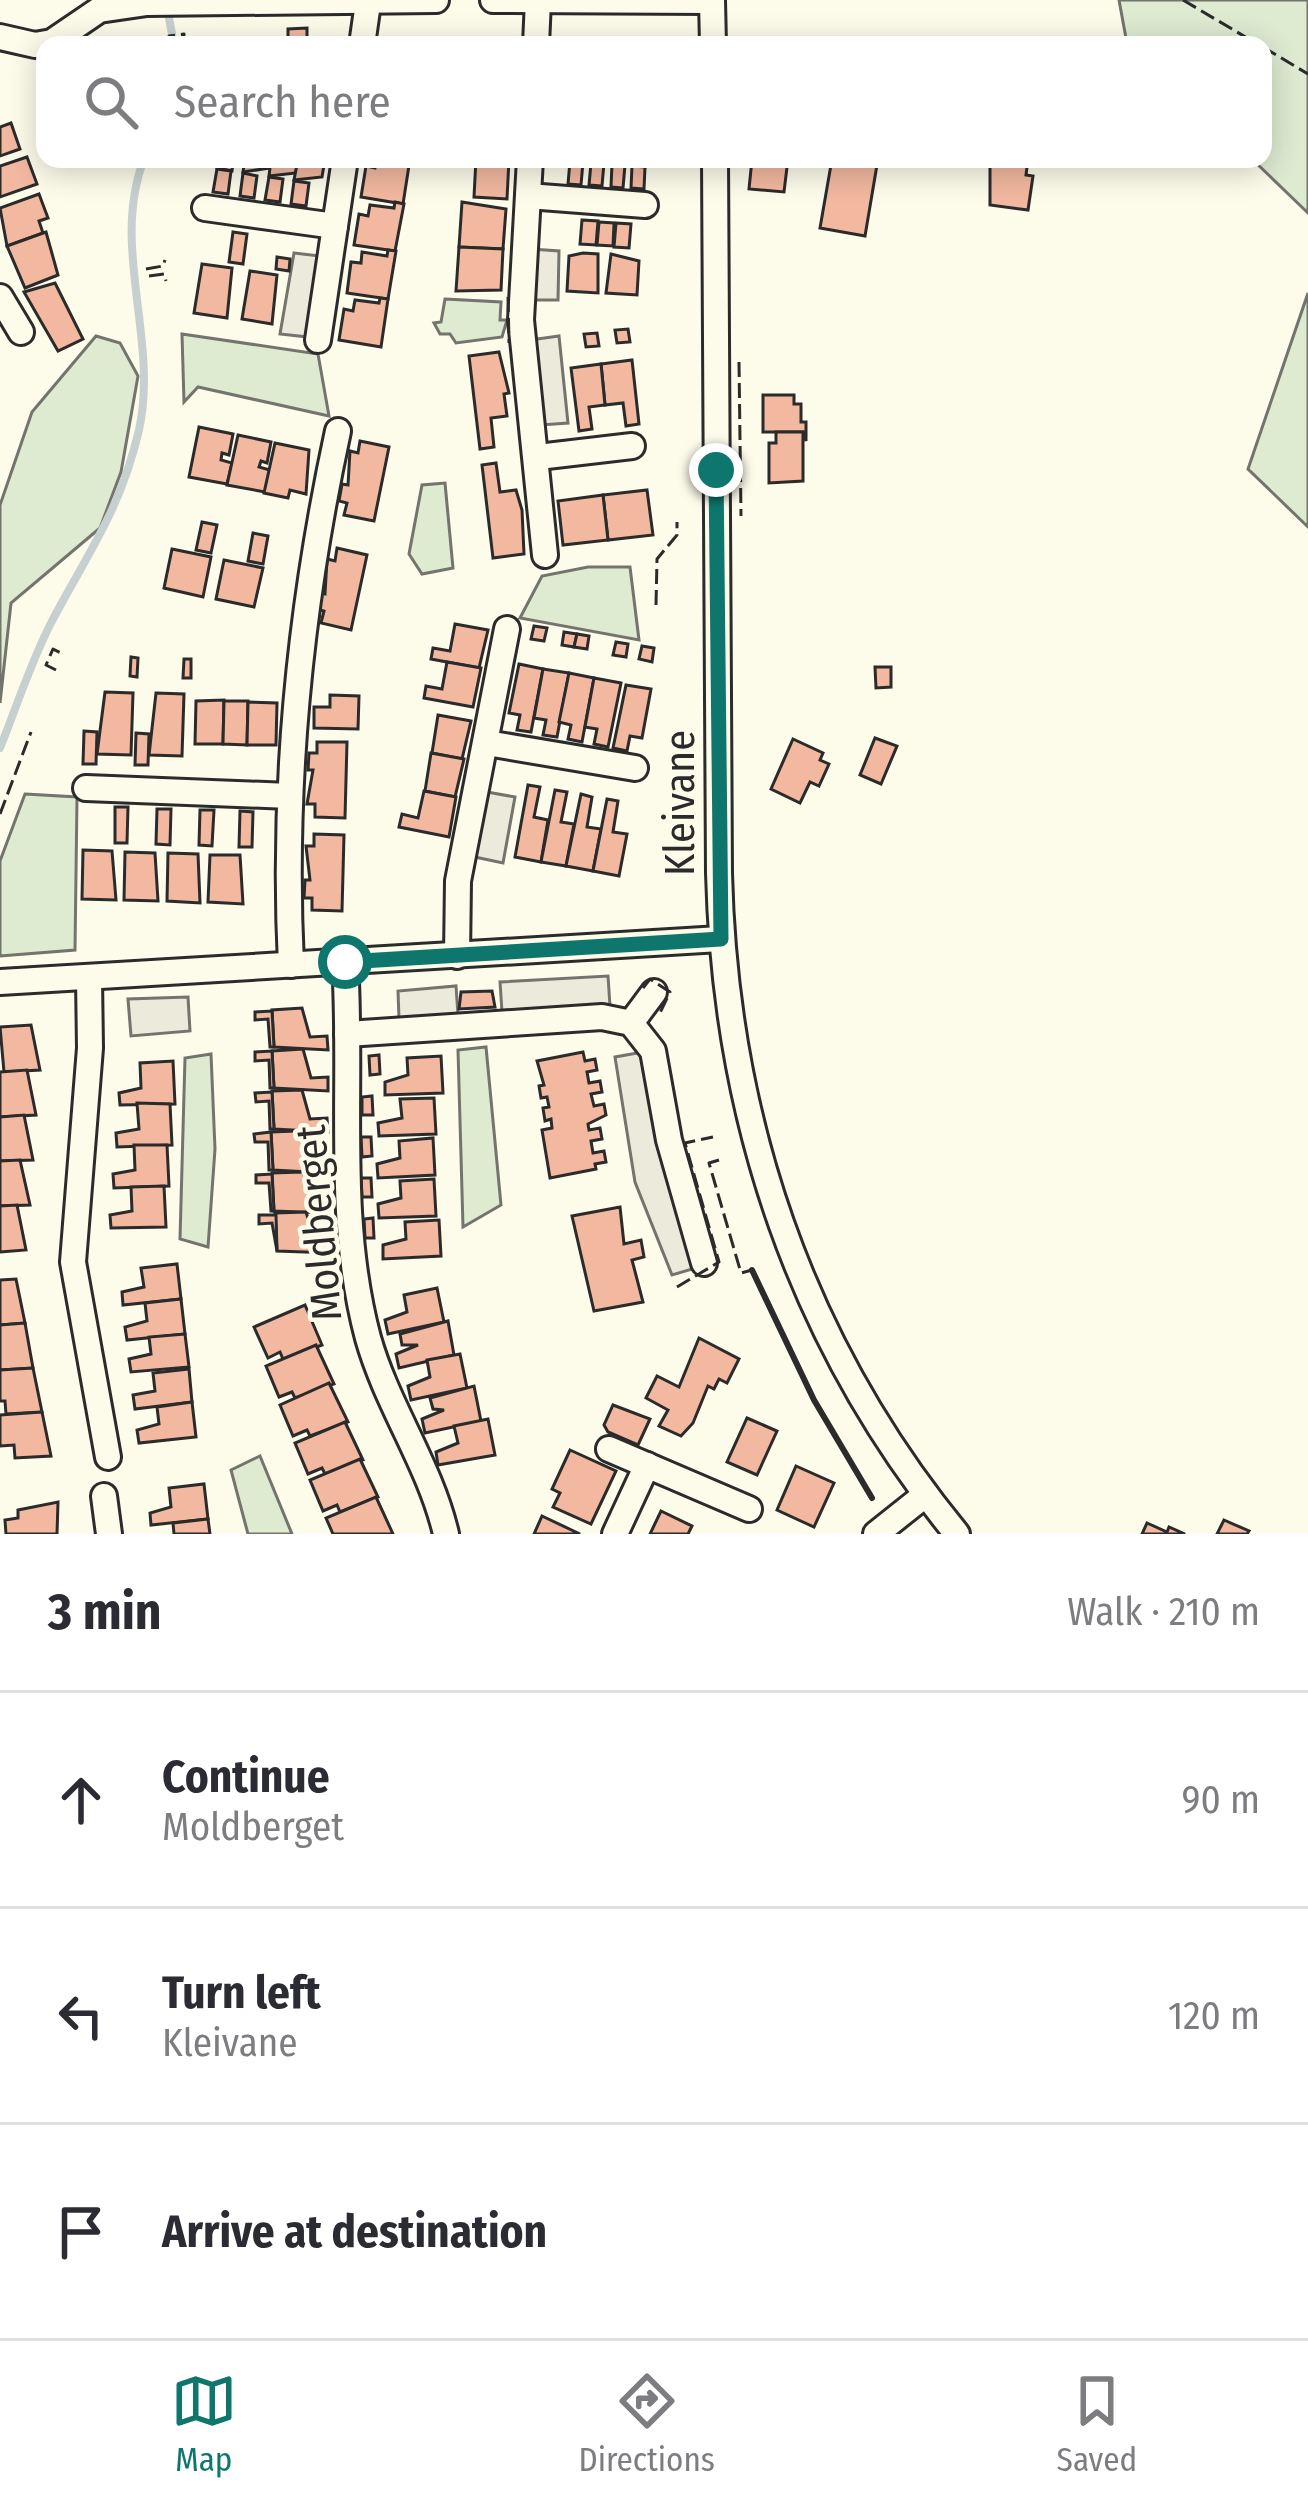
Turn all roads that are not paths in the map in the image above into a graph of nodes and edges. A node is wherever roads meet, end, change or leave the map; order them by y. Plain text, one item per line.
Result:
1 (436, 0) edge
2 (493, 0) edge
3 (538, 1) edge
4 (712, 1) edge
5 (368, 3) edge
6 (60, 36) edge
7 (363, 36) edge
8 (536, 36) edge
9 (713, 36) edge
10 (0, 37) edge
11 (36, 45) edge
12 (344, 168) edge
13 (530, 168) edge
14 (715, 168) edge
15 (528, 196) junction
16 (645, 205) dead end
17 (205, 208) dead end
18 (335, 226) junction
19 (0, 297) edge
20 (21, 332) dead end
21 (317, 340) dead end
22 (338, 431) dead end
23 (632, 446) dead end
24 (538, 458) junction
25 (545, 555) dead end
26 (507, 628) dead end
27 (487, 742) junction
28 (635, 767) dead end
29 (86, 788) dead end
30 (290, 796) junction
31 (721, 939) junction
32 (457, 956) junction
33 (345, 962) junction
34 (291, 964) junction
35 (89, 978) junction
36 (0, 982) edge
37 (653, 992) dead end
38 (631, 1023) junction
39 (346, 1034) junction
40 (704, 1263) dead end
41 (609, 1449) dead end
42 (108, 1456) dead end
43 (647, 1465) junction
44 (925, 1495) junction
45 (104, 1496) dead end
46 (748, 1509) dead end
47 (109, 1534) edge
48 (446, 1534) edge
49 (615, 1534) edge
50 (875, 1534) edge
51 (957, 1534) edge

1 - 5 street
2 - 3 street
3 - 4 street
3 - 8 street
4 - 9 street
5 - 6 street
5 - 7 street
10 - 11 street
12 - 18 street
13 - 15 street
14 - 31 street, Kleivane
15 - 16 street
15 - 24 street
17 - 18 street
18 - 21 street
19 - 20 street
22 - 30 street
23 - 24 street
24 - 25 street
26 - 27 street
27 - 28 street
27 - 32 street
29 - 30 street
30 - 34 street
31 - 32 street
31 - 44 street, Kleivane
32 - 33 street
33 - 34 street
33 - 39 street, Moldberget
34 - 35 street
35 - 36 street
35 - 42 street
37 - 38 street
38 - 39 street
38 - 40 street
39 - 48 street, Moldberget
41 - 43 street
43 - 46 street
43 - 49 street
44 - 50 street
44 - 51 street, Kleivane
45 - 47 street

